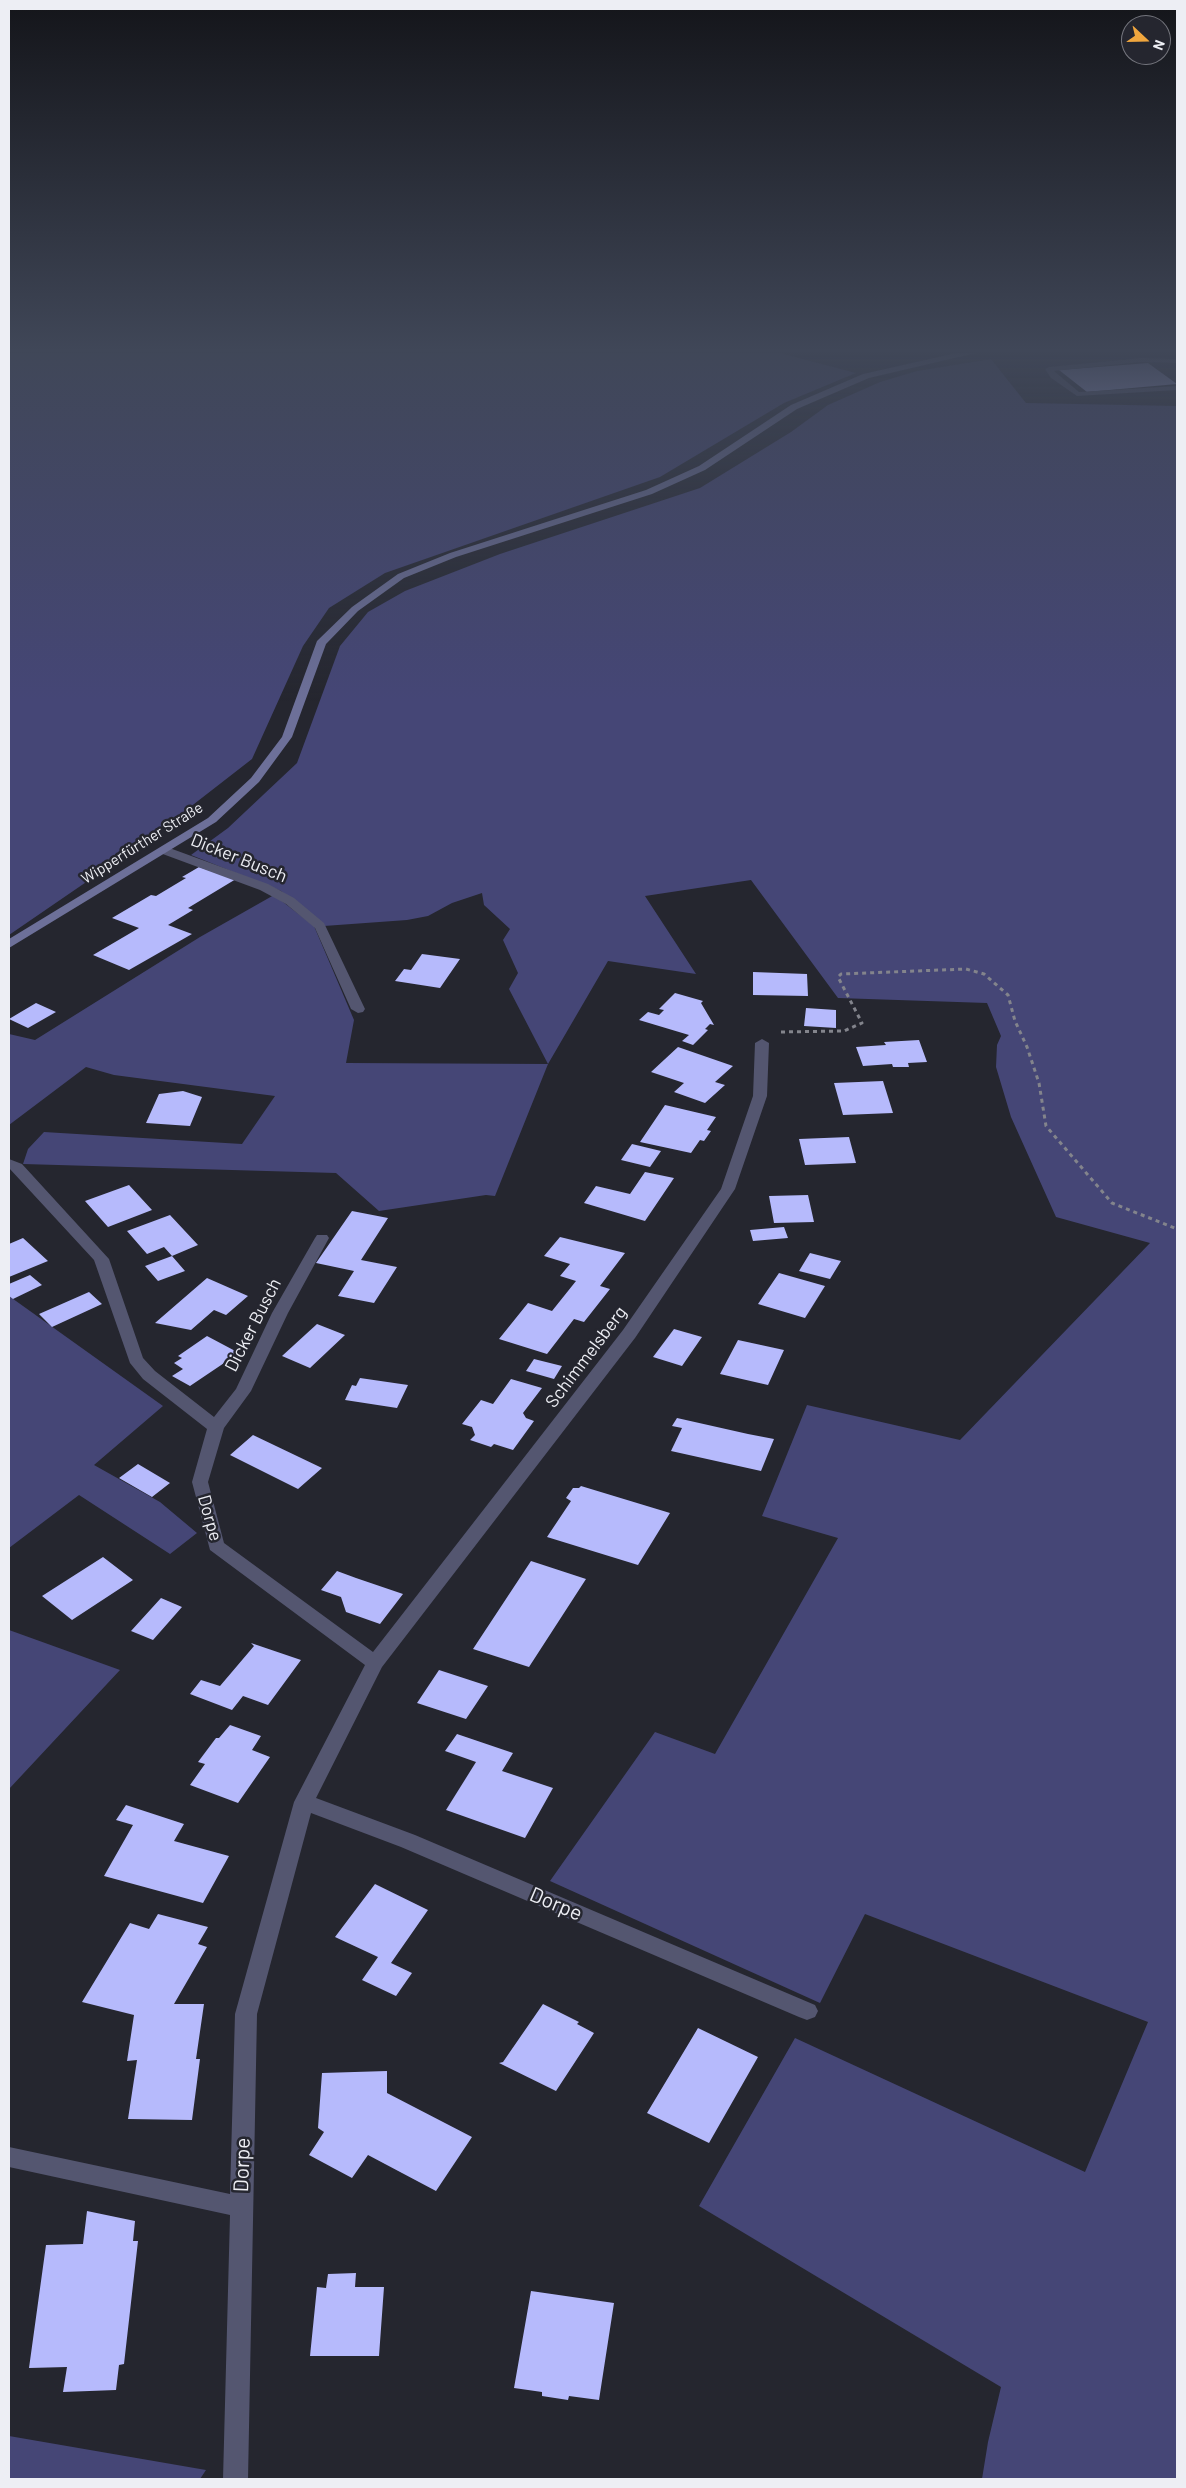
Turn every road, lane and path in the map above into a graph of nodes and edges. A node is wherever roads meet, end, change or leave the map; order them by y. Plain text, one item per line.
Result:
1 (700, 469) edge
2 (164, 850) junction
3 (9, 944) edge
4 (358, 1009) dead end
5 (762, 1043) joint
6 (9, 1164) edge
7 (1177, 1229) edge
8 (322, 1238) dead end
9 (216, 1427) junction
10 (375, 1663) junction
11 (304, 1802) junction
12 (807, 2011) dead end
13 (9, 2157) edge
14 (241, 2207) junction
15 (234, 2479) edge

1 - 2 main road, Wipperfürther Straße
2 - 3 main road, Wipperfürther Straße
2 - 4 street, Dicker Busch
5 - 7 path
5 - 10 street, Schimmelsberg
6 - 9 street
8 - 9 street, Dicker Busch
9 - 10 street, Dorpe
10 - 11 street, Dorpe
11 - 12 street, Dorpe
11 - 14 street, Dorpe
13 - 14 street, Dorpe
14 - 15 street, Dorpe

